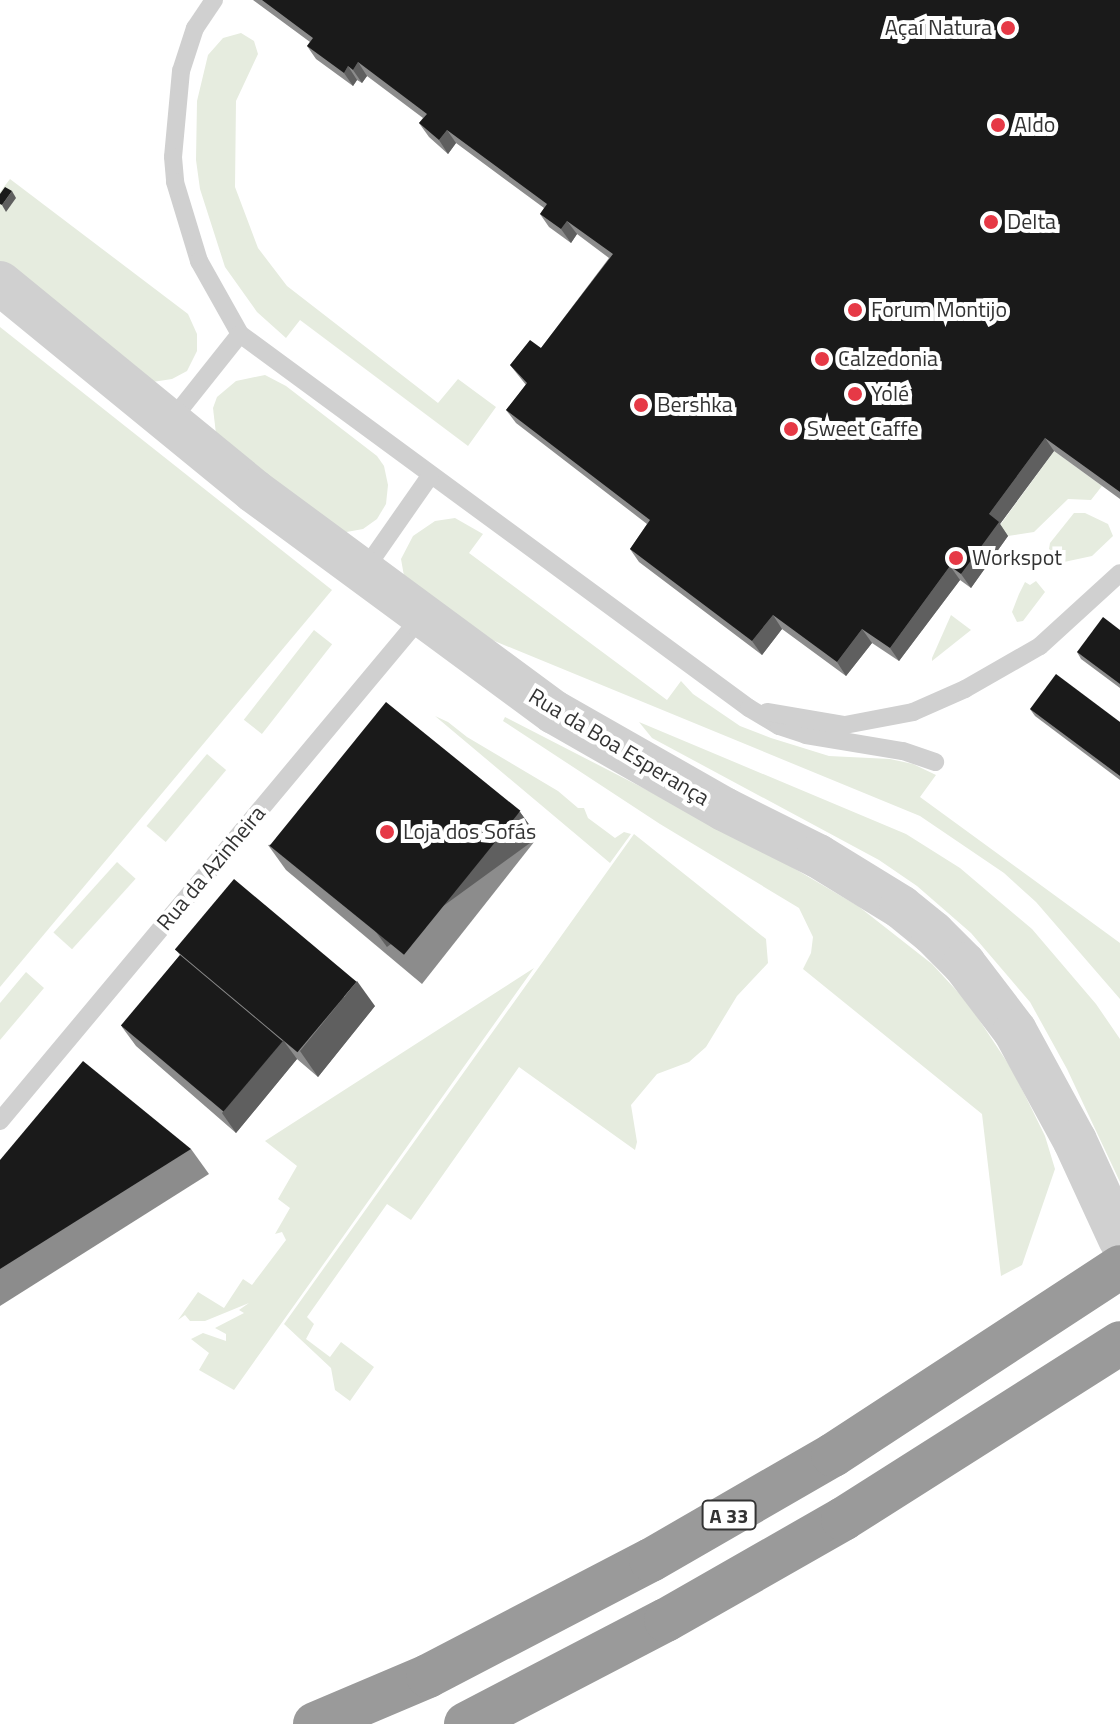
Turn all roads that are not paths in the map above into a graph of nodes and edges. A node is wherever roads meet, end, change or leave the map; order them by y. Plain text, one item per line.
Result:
1 (214, 0) edge
2 (0, 283) edge
3 (240, 334) junction
4 (170, 422) junction
5 (430, 476) junction
6 (363, 572) junction
7 (1120, 573) edge
8 (422, 616) junction
9 (749, 708) junction
10 (935, 762) dead end
11 (0, 1121) edge
12 (1120, 1239) edge
13 (1120, 1267) edge
14 (1120, 1343) edge
15 (315, 1724) edge
16 (466, 1724) edge

1 - 3 lane
2 - 4 street, Rua da Boa Esperança
3 - 4 lane
3 - 5 lane
4 - 6 street, Rua da Boa Esperança
5 - 6 lane
5 - 9 lane
6 - 8 street, Rua da Boa Esperança
7 - 9 lane
8 - 11 lane, Rua da Azinheira
8 - 12 street, Rua da Boa Esperança
9 - 10 lane
13 - 15 highway, A 33
14 - 16 highway, A 33

